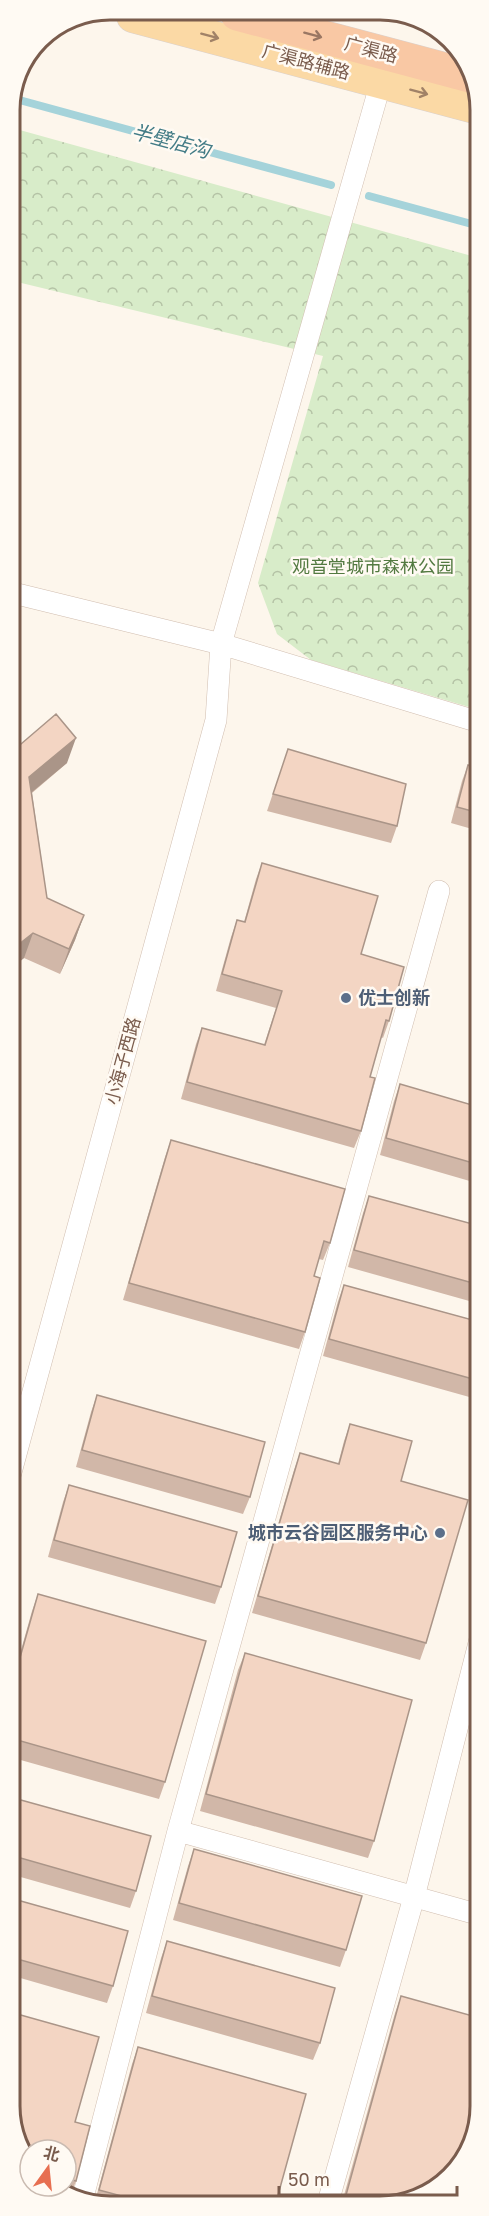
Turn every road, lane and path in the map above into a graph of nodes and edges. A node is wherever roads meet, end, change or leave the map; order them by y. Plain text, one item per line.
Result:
1 (148, 20) edge
2 (260, 20) edge
3 (462, 74) edge
4 (381, 82) junction
5 (470, 106) edge
6 (20, 595) edge
7 (221, 644) junction
8 (470, 719) edge
9 (439, 891) dead end
10 (20, 1417) edge
11 (469, 1681) edge
12 (178, 1831) junction
13 (414, 1897) junction
14 (469, 1912) edge
15 (84, 2193) edge
16 (330, 2196) edge

1 -> 4 main road, 广渠路辅路
2 -> 3 highway, 广渠路
4 -> 5 main road, 广渠路辅路
4 - 7 street, 小海子西路
6 - 7 street
7 - 8 street
7 - 10 street, 小海子西路
9 - 12 street
11 - 13 street
12 - 13 street
12 - 15 street
13 - 14 street
13 - 16 street

